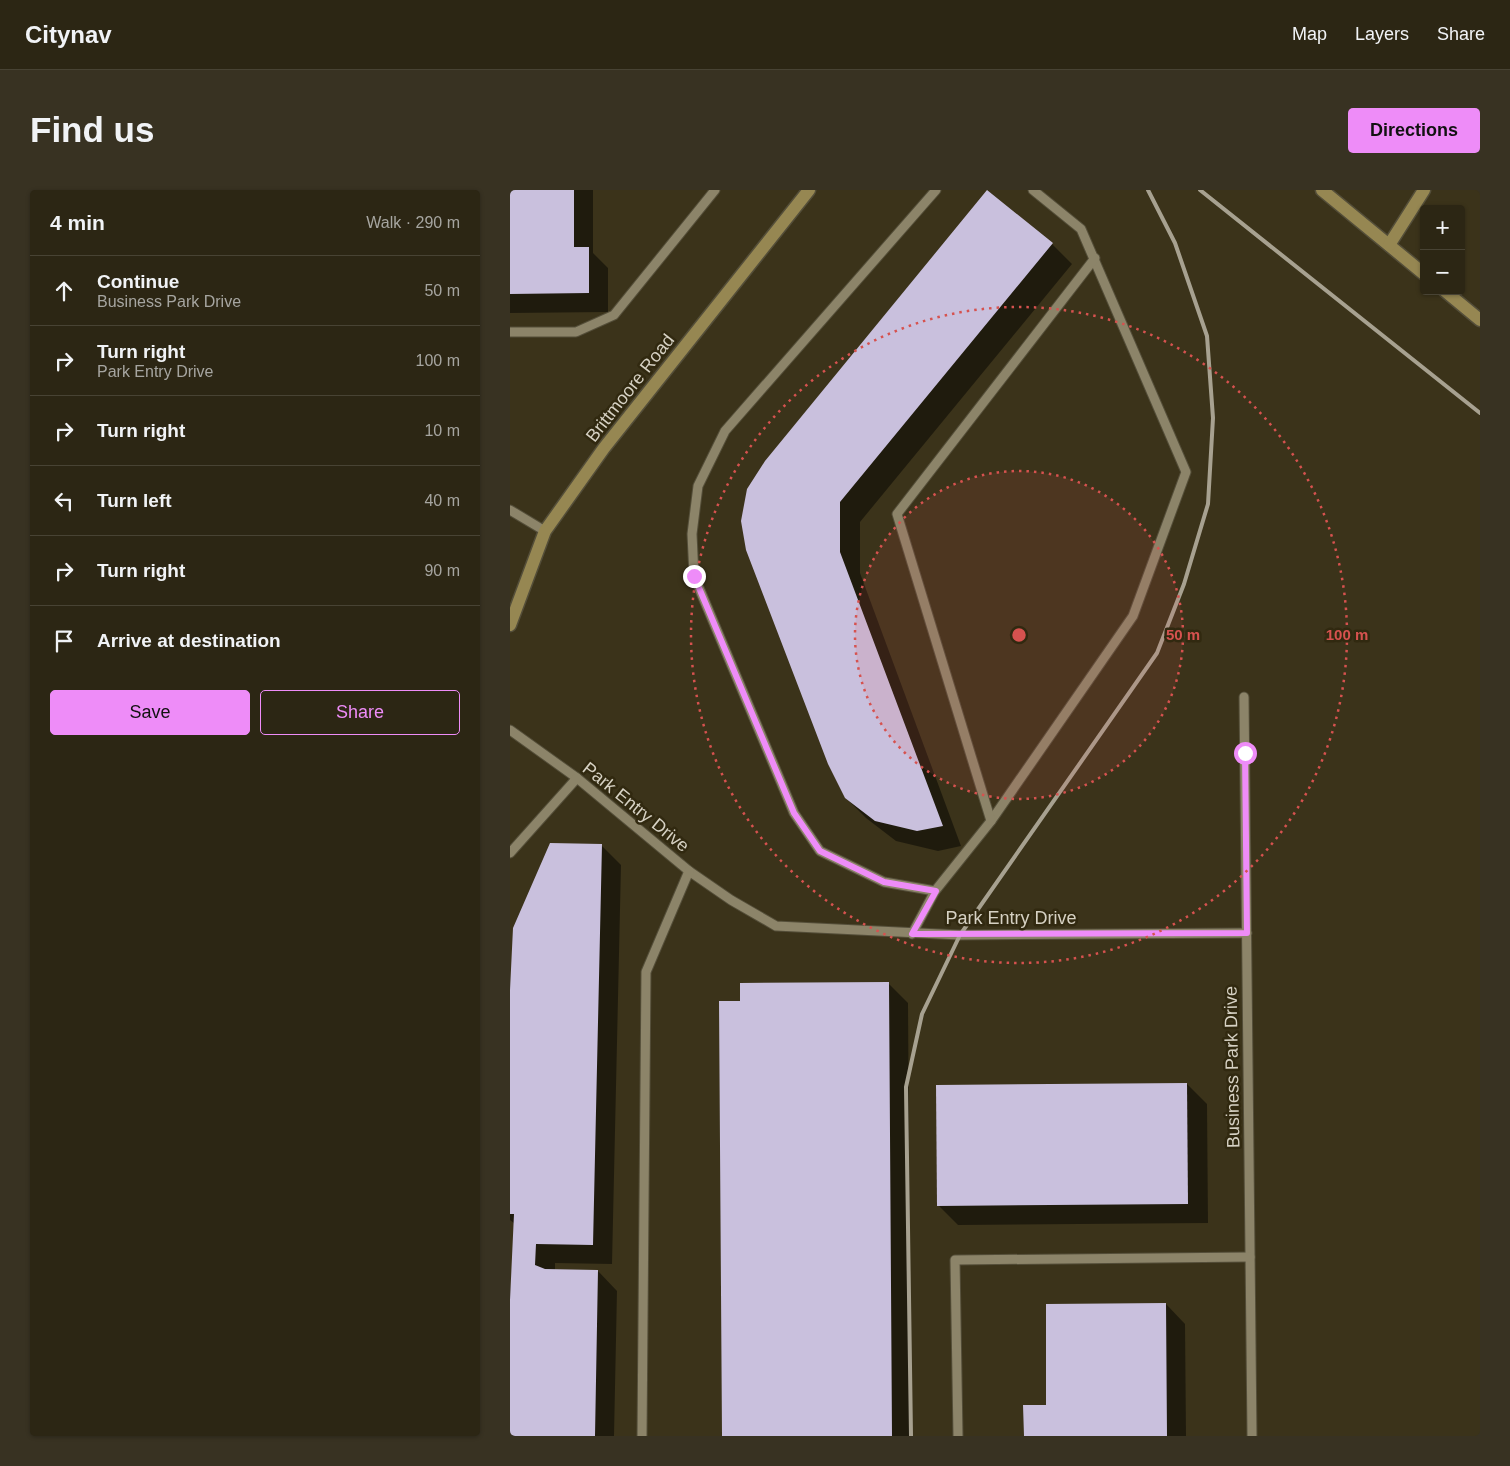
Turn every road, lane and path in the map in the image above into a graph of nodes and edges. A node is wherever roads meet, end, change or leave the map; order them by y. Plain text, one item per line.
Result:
1 (715, 190) edge
2 (809, 190) edge
3 (936, 190) edge
4 (1033, 190) edge
5 (1322, 190) edge
6 (1424, 190) edge
7 (1389, 245) junction
8 (1095, 258) junction
9 (1420, 271) edge
10 (1450, 295) edge
11 (1480, 320) edge
12 (510, 332) edge
13 (510, 510) edge
14 (545, 531) junction
15 (510, 625) edge
16 (1244, 697) dead end
17 (510, 730) edge
18 (576, 778) junction
19 (991, 821) junction
20 (510, 853) edge
21 (689, 871) junction
22 (936, 891) junction
23 (1247, 933) junction
24 (912, 934) junction
25 (1250, 1258) junction
26 (642, 1436) edge
27 (958, 1436) edge
28 (1252, 1436) edge

1 - 12 street
2 - 14 main road, Brittmoore Road
3 - 22 street
4 - 8 street
5 - 7 main road
6 - 7 main road
7 - 9 main road
8 - 19 street
8 - 19 street
10 - 11 main road
13 - 14 street
14 - 15 main road, Brittmoore Road
16 - 23 street, Business Park Drive
17 - 18 street, Park Entry Drive
18 - 20 street
18 - 21 street, Park Entry Drive
19 - 22 street
21 - 24 street, Park Entry Drive
21 - 26 street
22 - 24 street
23 - 24 street, Park Entry Drive
23 - 25 street, Business Park Drive
25 - 27 street
25 - 28 street, Business Park Drive

